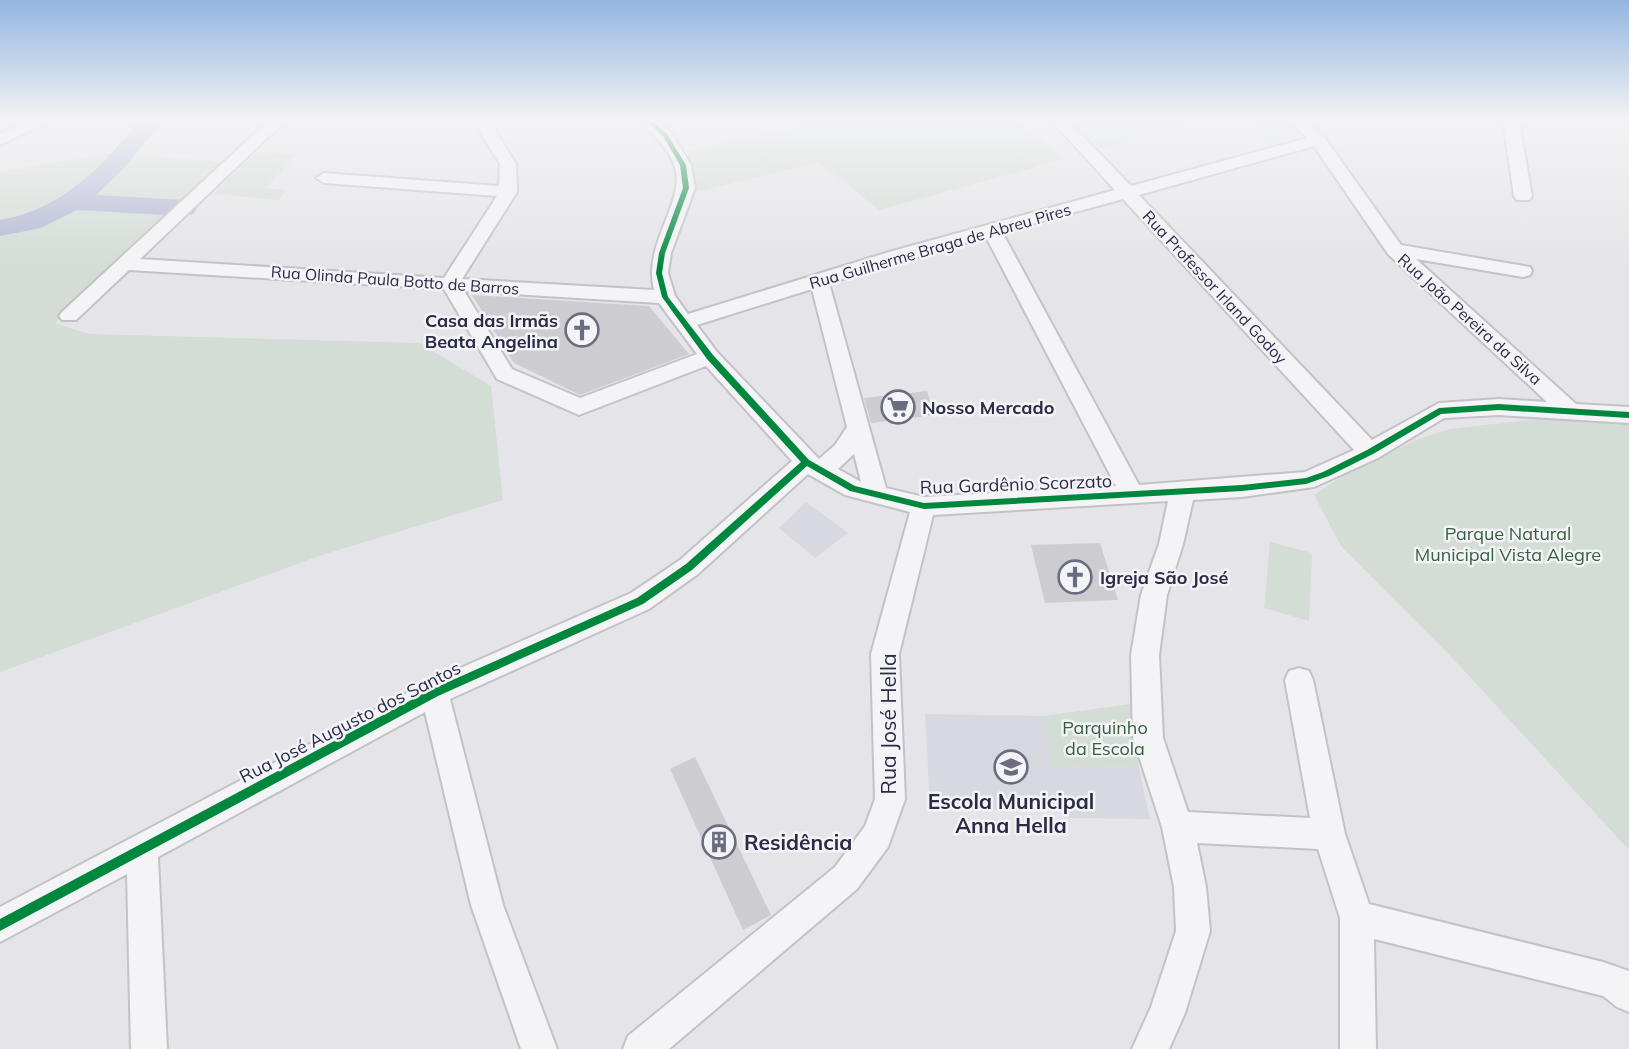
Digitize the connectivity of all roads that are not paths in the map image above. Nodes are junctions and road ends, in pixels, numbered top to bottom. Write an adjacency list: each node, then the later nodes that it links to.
1 (225, 170): 14 (street)
2 (508, 170): 9 (street)
3 (684, 170): 18 (street)
4 (1106, 170): 10 (street, Rua Professor Irland Godoy)
5 (1207, 170): 10 (street, Rua Guilherme Braga de Abreu Pires)
6 (1339, 170): 13 (street, Rua João Pereira da Silva)
7 (1519, 170): 11 (street)
8 (324, 178): 9 (street)
9 (508, 192): 17 (street)
10 (1126, 192): 12 (street, Rua Guilherme Braga de Abreu Pires); 25 (street, Rua Professor Irland Godoy)
11 (1523, 196)
12 (992, 230): 16 (street, Rua Guilherme Braga de Abreu Pires); 29 (street)
13 (1395, 250): 15 (street); 22 (street, Rua João Pereira da Silva)
14 (125, 264): 17 (street, Rua Olinda Paula Botto de Barros); 19 (street)
15 (1523, 271)
16 (820, 280): 20 (street, Rua Guilherme Braga de Abreu Pires); 24 (street)
17 (450, 283): 18 (street, Rua Olinda Paula Botto de Barros); 21 (street)
18 (665, 297): 20 (street, Rua Gardênio Scorzato)
19 (69, 316)
20 (685, 322): 21 (street, Rua Gardênio Scorzato)
21 (710, 357): 26 (street, Rua Gardênio Scorzato)
22 (1572, 413): 23 (street, Rua Gardênio Scorzato); 25 (street, Rua Gardênio Scorzato)
23 (1629, 415)
24 (859, 424): 26 (street, Rua José Augusto dos Santos); 28 (street)
25 (1370, 452): 27 (street, Rua Gardênio Scorzato)
26 (812, 466): 28 (street, Rua Gardênio Scorzato); 32 (street, Rua José Augusto dos Santos)
27 (1182, 494): 29 (street, Rua Gardênio Scorzato); 33 (street)
28 (876, 495): 30 (street, Rua Gardênio Scorzato)
29 (1133, 496): 30 (street, Rua Gardênio Scorzato)
30 (924, 506): 41 (street, Rua José Hella)
31 (1299, 680): 34 (street)
32 (434, 693): 35 (street, Rua José Augusto dos Santos); 40 (street)
33 (1178, 827): 34 (street); 42 (street)
34 (1329, 834): 36 (street)
35 (142, 849): 37 (street, Rua José Augusto dos Santos); 39 (street)
36 (1357, 918): 38 (street); 43 (street)
37 (0, 925)
38 (1629, 995)
39 (149, 1049)
40 (539, 1049)
41 (641, 1049)
42 (1150, 1049)
43 (1358, 1049)

